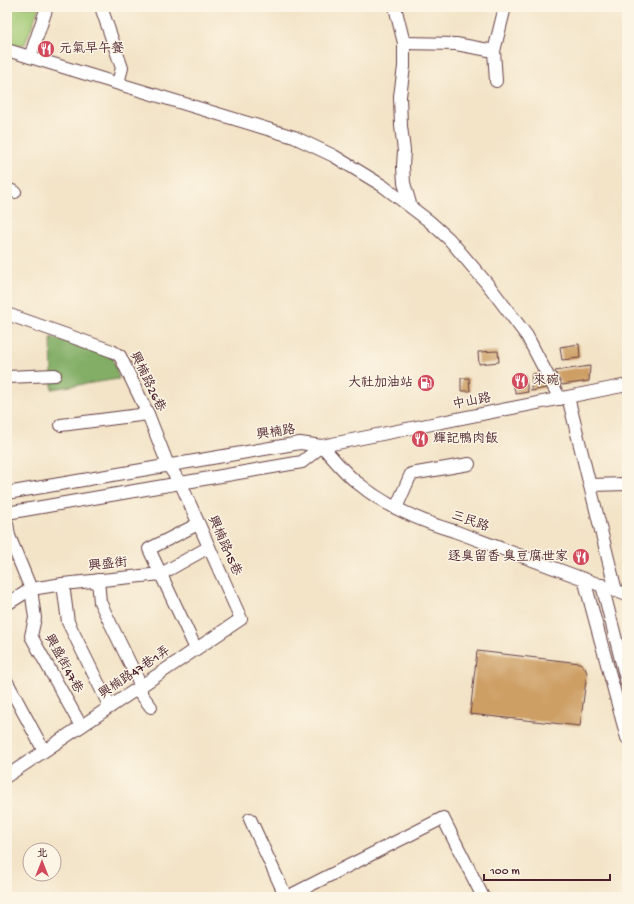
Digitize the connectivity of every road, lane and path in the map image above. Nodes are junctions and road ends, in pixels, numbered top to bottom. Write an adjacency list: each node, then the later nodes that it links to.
1 (47, 7): 8 (street)
2 (101, 7): 10 (street)
3 (395, 7): 5 (street)
4 (505, 7): 7 (street)
5 (404, 43): 7 (street); 11 (street)
6 (7, 50): 8 (street)
7 (494, 51): 9 (street)
8 (30, 57): 10 (street)
9 (496, 81)
10 (118, 83): 11 (street)
11 (410, 207): 16 (street)
12 (7, 314): 17 (street, 興楠路26巷)
13 (55, 375): 14 (street)
14 (7, 377)
15 (627, 385): 16 (street, 中山路)
16 (564, 398): 19 (street, 中山路); 24 (street)
17 (148, 414): 18 (street); 21 (street, 興楠路26巷)
18 (61, 425)
19 (322, 446): 21 (street, 興楠路); 22 (street); 26 (street, 三民路)
20 (468, 464): 26 (street)
21 (168, 465): 22 (street, 興楠路26巷); 25 (street, 興楠路)
22 (181, 484): 27 (street); 29 (street, 興楠路15巷)
23 (627, 484): 24 (street)
24 (590, 485): 37 (street)
25 (7, 494)
26 (396, 508): 32 (street, 三民路)
27 (7, 513)
28 (7, 523): 36 (street, 興盛街47巷)
29 (198, 524): 30 (street, 興楠路15巷); 31 (street)
30 (209, 547): 31 (street, 興盛街); 39 (street, 興楠路15巷)
31 (161, 574): 33 (street, 興盛街); 40 (street)
32 (584, 579): 35 (street, 三民路); 47 (street)
33 (98, 580): 34 (street, 興盛街); 43 (street)
34 (63, 584): 36 (street, 興盛街); 44 (street)
35 (602, 585): 37 (street, 三民路); 42 (street)
36 (30, 589): 38 (street, 興盛街); 46 (street, 興盛街47巷)
37 (622, 593)
38 (7, 604)
39 (241, 619): 40 (street, 興楠路47巷1弄)
40 (196, 649): 43 (street, 興楠路47巷1弄)
41 (7, 682): 48 (street)
42 (627, 683)
43 (141, 686): 44 (street, 興楠路47巷1弄); 45 (street)
44 (110, 707): 46 (street, 興楠路47巷1弄)
45 (151, 707)
46 (81, 726): 48 (street, 興楠路47巷1弄)
47 (627, 738)
48 (44, 751): 49 (street, 興楠路47巷1弄)
49 (7, 775)
50 (250, 819): 51 (street)
51 (286, 897): 52 (street)
52 (483, 897)

